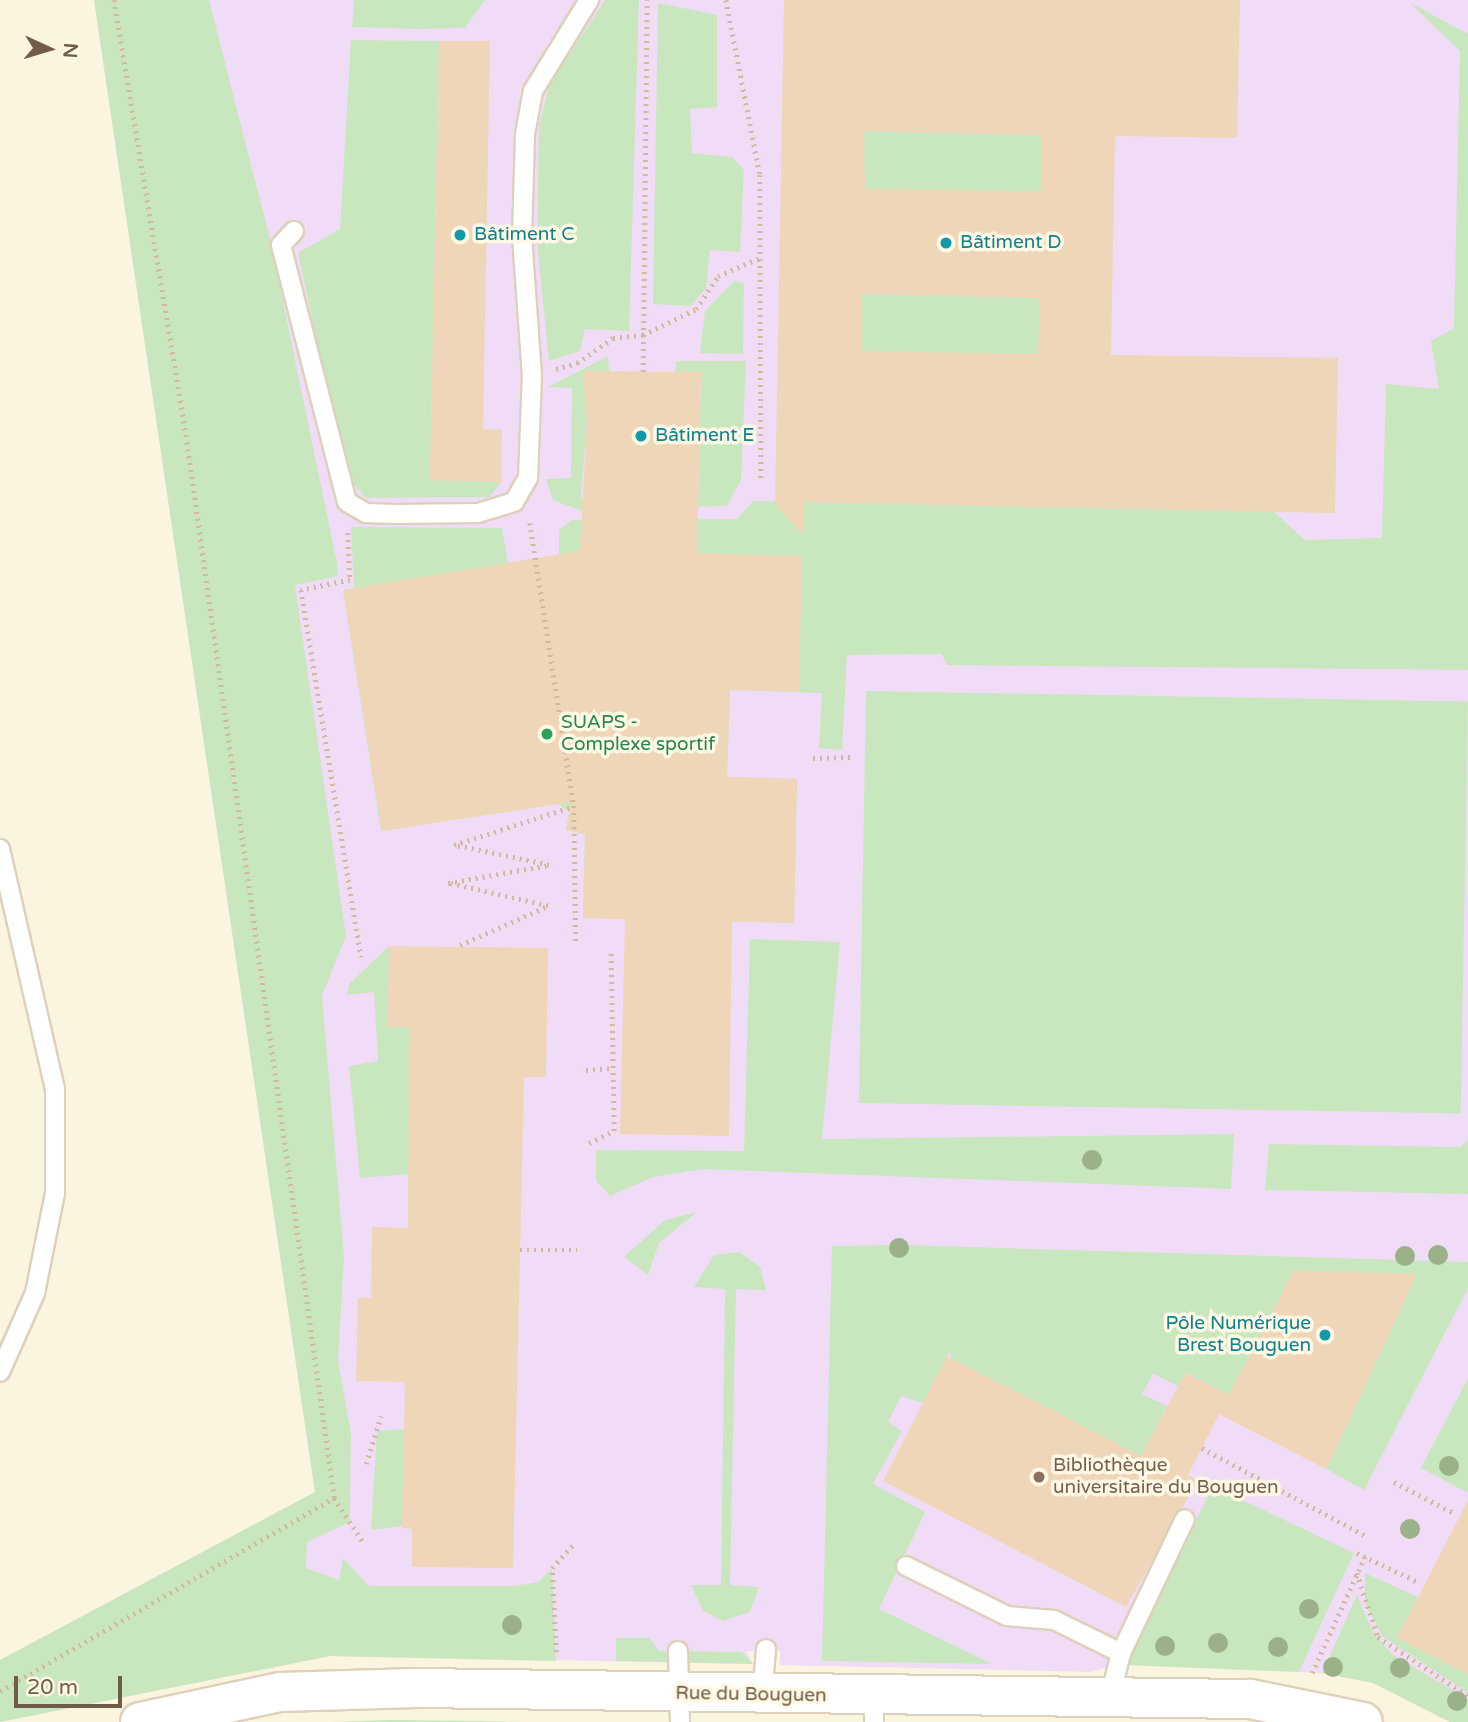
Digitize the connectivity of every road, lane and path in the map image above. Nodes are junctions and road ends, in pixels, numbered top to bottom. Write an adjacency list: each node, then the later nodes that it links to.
1 (114, 0): 31 (path)
2 (589, 0): 9 (lane)
3 (647, 0): 7 (path)
4 (726, 0): 6 (path)
5 (295, 231): 11 (lane)
6 (760, 258): 7 (path); 10 (path)
7 (643, 335): 8 (path); 9 (path)
8 (643, 372)
9 (531, 376): 12 (lane)
10 (761, 478)
11 (347, 502): 12 (lane); 20 (path)
12 (514, 502): 15 (path)
13 (853, 757): 14 (path)
14 (813, 758)
15 (574, 806): 17 (path); 18 (path)
16 (0, 849): 26 (lane)
17 (460, 945)
18 (576, 945)
19 (611, 951): 21 (path)
20 (361, 957)
21 (613, 1069): 22 (path); 23 (path)
22 (586, 1070)
23 (589, 1143)
24 (520, 1250): 25 (path)
25 (577, 1250)
26 (0, 1372)
27 (381, 1416): 29 (path)
28 (1202, 1448): 34 (path)
29 (366, 1464)
30 (1394, 1482): 32 (path)
31 (334, 1498): 35 (path); 47 (path)
32 (1454, 1513)
33 (1185, 1519): 45 (lane)
34 (1366, 1536)
35 (365, 1545)
36 (573, 1545): 42 (path)
37 (1357, 1553): 38 (path)
38 (1365, 1556): 40 (path); 41 (path)
39 (906, 1566): 45 (lane)
40 (1357, 1573): 46 (path); 49 (path)
41 (1420, 1583)
42 (551, 1645)
43 (766, 1649): 48 (lane)
44 (678, 1651): 51 (lane)
45 (1121, 1653): 50 (lane)
46 (1311, 1677)
47 (0, 1691)
48 (762, 1696): 51 (street, Rue du Bouguen); 52 (street, Rue du Bouguen)
49 (1468, 1696)
50 (1110, 1697): 52 (street, Rue du Bouguen); 54 (street, Rue du Bouguen)
51 (679, 1708): 53 (street, Rue du Bouguen)
52 (874, 1710)
53 (140, 1722)
54 (1363, 1722)

